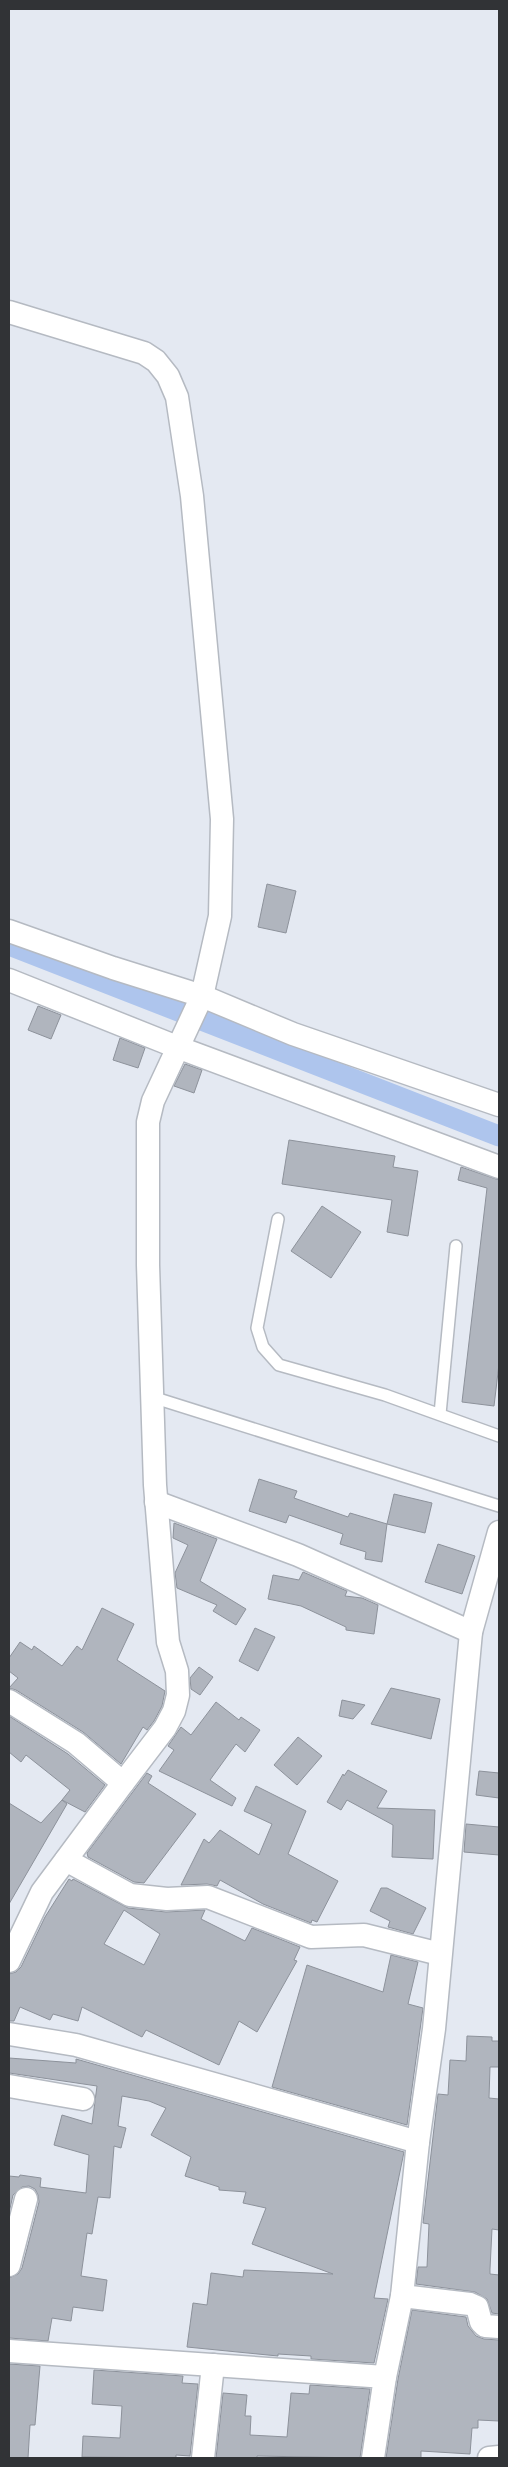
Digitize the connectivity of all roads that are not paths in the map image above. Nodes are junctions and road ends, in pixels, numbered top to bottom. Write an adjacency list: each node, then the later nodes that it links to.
1 (9, 312): 4 (street)
2 (9, 931): 4 (street)
3 (9, 980): 5 (street)
4 (200, 1000): 5 (street); 6 (street)
5 (180, 1042): 7 (street); 10 (street)
6 (499, 1105)
7 (499, 1167)
8 (278, 1219): 11 (lane)
9 (456, 1246): 11 (lane)
10 (152, 1398): 13 (street); 14 (lane)
11 (440, 1414): 12 (lane)
12 (499, 1436)
13 (156, 1502): 16 (street); 18 (street)
14 (499, 1506)
15 (499, 1532): 16 (street)
16 (471, 1632): 20 (street)
17 (9, 1701): 18 (street)
18 (123, 1783): 19 (street)
19 (66, 1860): 20 (street); 21 (street)
20 (440, 1954): 25 (street)
21 (9, 1961)
22 (9, 2034): 25 (street)
23 (9, 2086): 24 (street)
24 (83, 2099)
25 (418, 2142): 28 (street)
26 (26, 2199): 27 (street)
27 (9, 2265)
28 (402, 2296): 29 (street); 32 (street)
29 (499, 2327)
30 (9, 2350): 31 (street)
31 (213, 2365): 32 (street); 34 (street)
32 (385, 2377): 35 (street)
33 (499, 2457): 36 (street)
34 (203, 2458)
35 (373, 2458)
36 (489, 2458)

